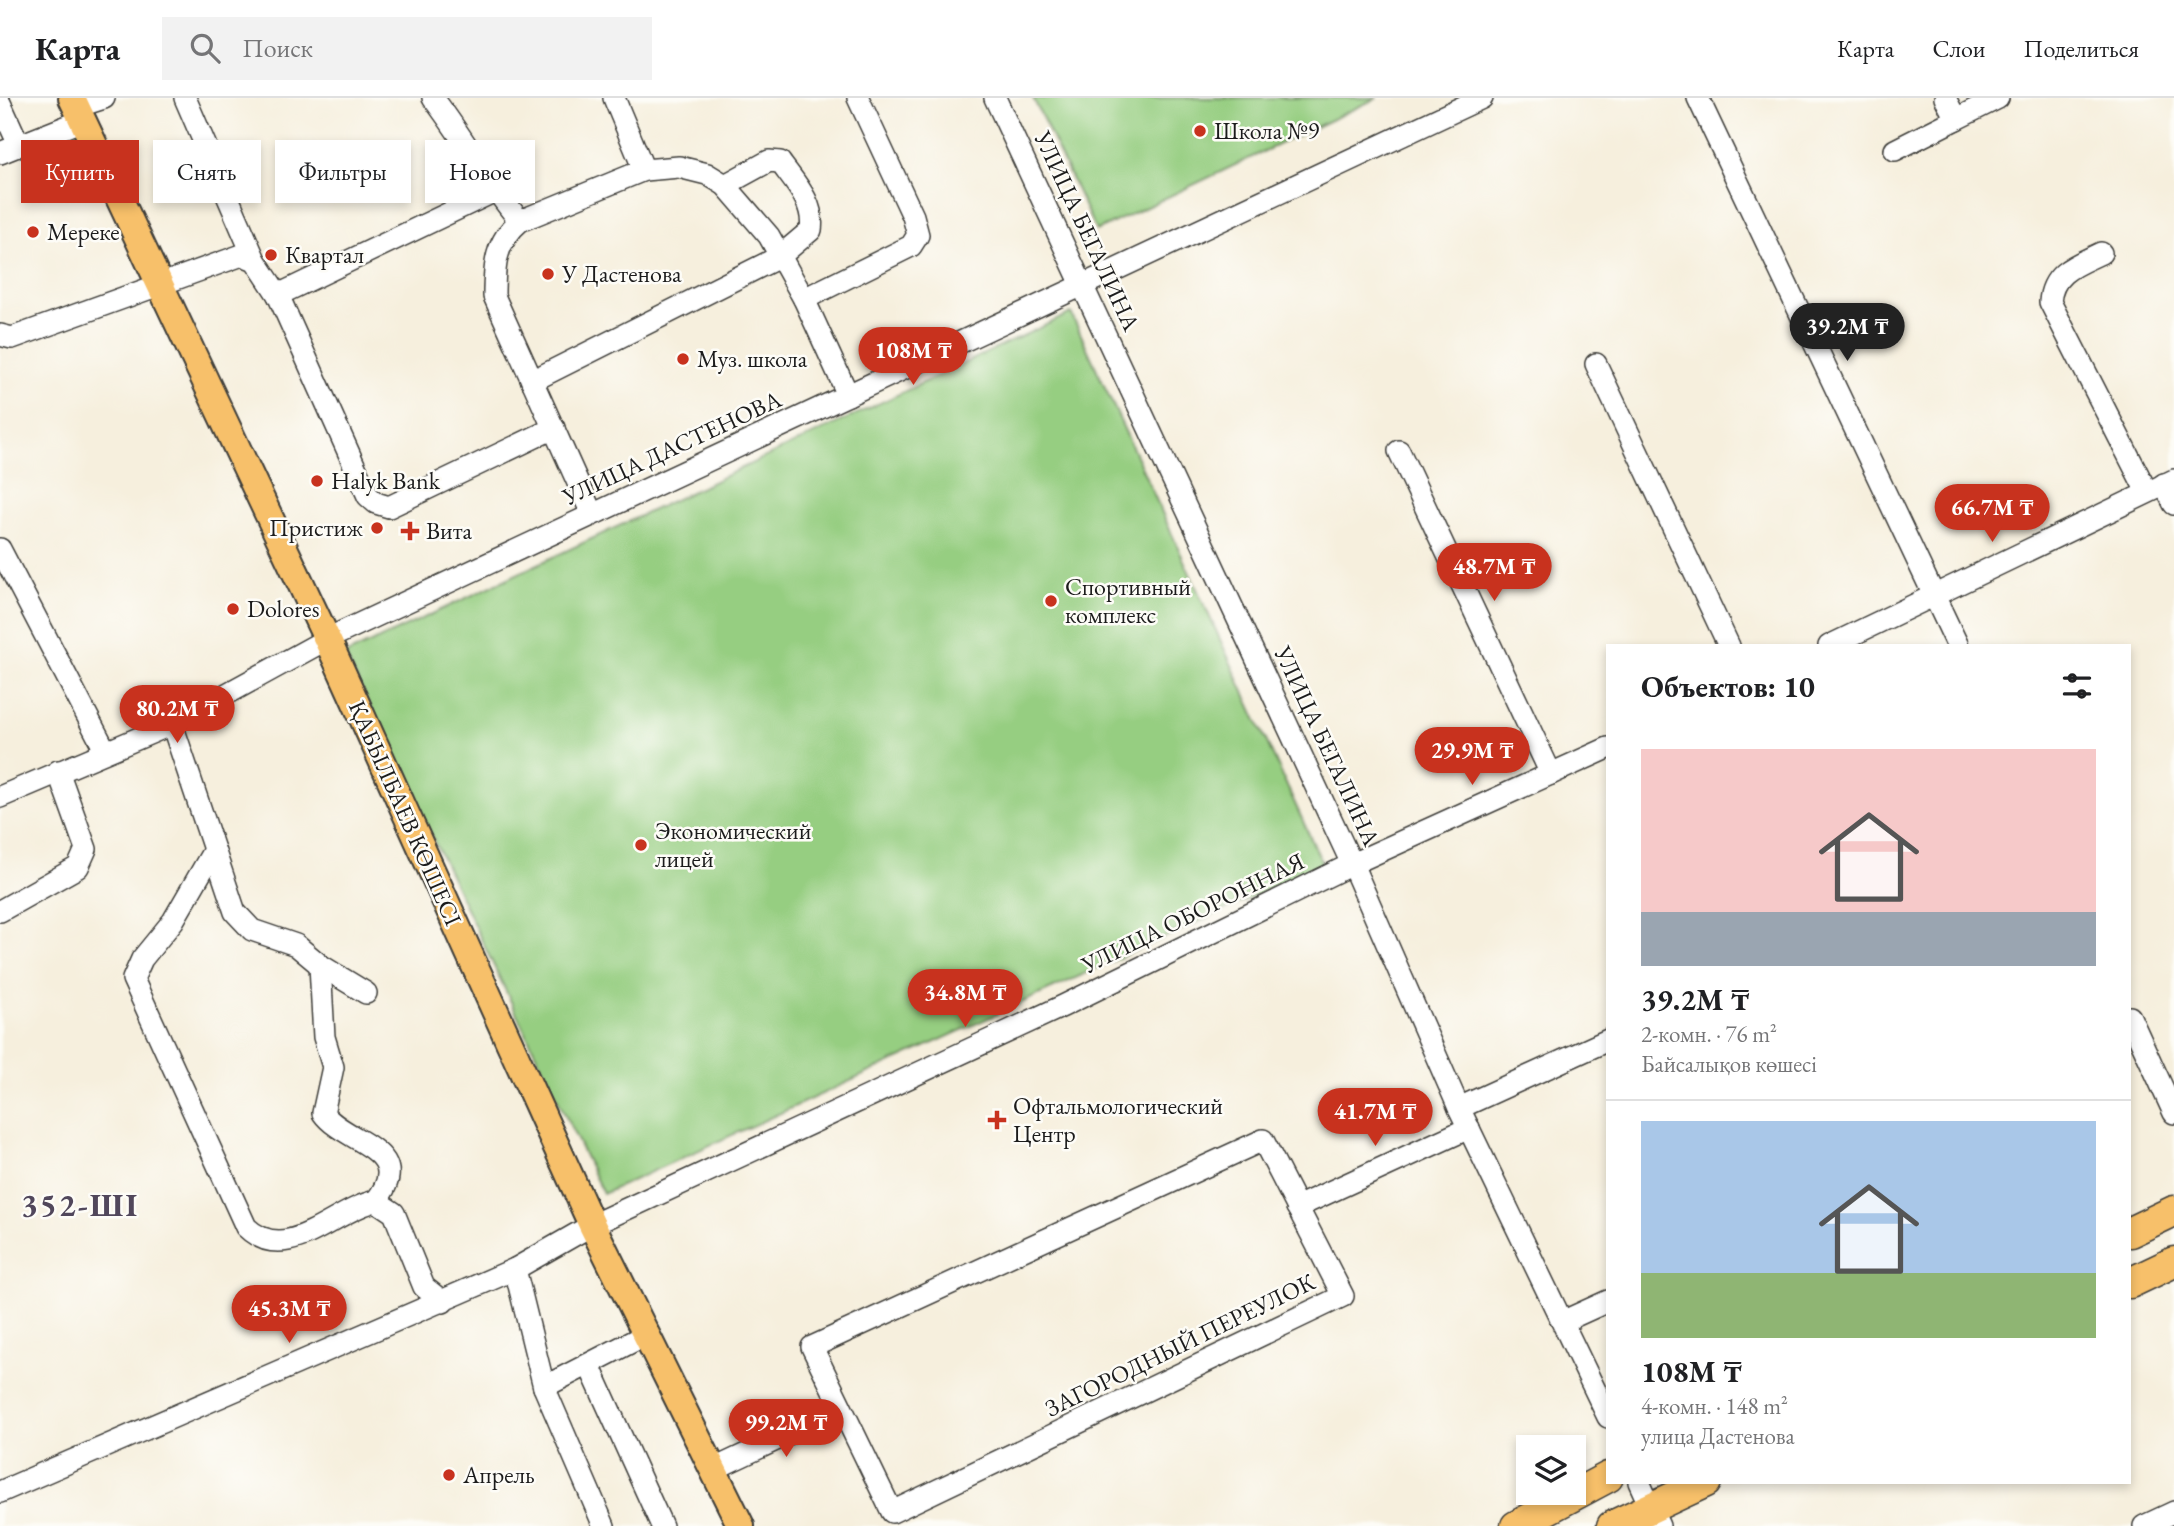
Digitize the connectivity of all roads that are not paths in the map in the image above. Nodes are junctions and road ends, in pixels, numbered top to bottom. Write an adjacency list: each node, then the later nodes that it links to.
1 (104, 98): 12 (street)
2 (185, 98): 24 (street)
3 (433, 98): 14 (street)
4 (614, 98): 17 (street)
5 (858, 98): 28 (street)
6 (995, 98): 26 (street, УЛИЦА БЕГАЛИНА)
7 (1482, 98): 26 (street, УЛИЦА ДАСТЕНОВА)
8 (1698, 98): 39 (street)
9 (1945, 98): 13 (street)
10 (1998, 98): 13 (street)
11 (0, 103): 15 (street)
12 (77, 108): 15 (street); 25 (main road, ҚАБЫЛБАЕВ КӨШЕСІ)
13 (1956, 119): 16 (street)
14 (465, 140)
15 (10, 149)
16 (1895, 150)
17 (645, 170): 18 (street); 21 (street)
18 (725, 185): 23 (street); 23 (street)
19 (470, 203): 27 (street)
20 (505, 203): 21 (street)
21 (520, 221): 31 (street)
22 (2101, 253): 35 (street)
23 (779, 257): 28 (street); 31 (street)
24 (255, 260): 25 (street); 27 (street)
25 (158, 284): 29 (street); 40 (main road, ҚАБЫЛБАЕВ КӨШЕСІ)
26 (1084, 284): 32 (street, УЛИЦА ДАСТЕНОВА); 51 (street, УЛИЦА БЕГАЛИНА)
27 (278, 295): 33 (street)
28 (804, 299): 32 (street)
29 (0, 334)
30 (1596, 364): 41 (street)
31 (532, 381): 33 (street)
32 (848, 395): 37 (street, УЛИЦА ДАСТЕНОВА)
33 (554, 428): 37 (street)
34 (1399, 451): 48 (street)
35 (2162, 486): 36 (street); 39 (street)
36 (2174, 504)
37 (592, 514): 40 (street, УЛИЦА ДАСТЕНОВА)
38 (0, 549): 46 (street)
39 (1934, 595): 42 (street); 43 (street)
40 (327, 639): 44 (street, УЛИЦА ДАСТЕНОВА); 63 (main road, ҚАБЫЛБАЕВ КӨШЕСІ)
41 (1728, 644)
42 (1833, 644)
43 (1957, 644)
44 (172, 724): 46 (street, УЛИЦА ДАСТЕНОВА); 50 (street)
45 (1606, 749): 48 (street, УЛИЦА ОБОРОННАЯ)
46 (105, 750): 47 (street, УЛИЦА ДАСТЕНОВА)
47 (58, 771): 49 (street, УЛИЦА ДАСТЕНОВА); 52 (street)
48 (1551, 774): 51 (street, УЛИЦА ОБОРОННАЯ)
49 (0, 797)
50 (214, 850): 53 (street); 60 (street)
51 (1352, 864): 57 (street, УЛИЦА БЕГАЛИНА); 63 (street, УЛИЦА ОБОРОННАЯ)
52 (0, 911)
53 (320, 965): 54 (street); 60 (street)
54 (366, 993)
55 (2131, 1019): 58 (street)
56 (1606, 1041): 57 (street)
57 (1459, 1108): 59 (street, УЛИЦА БЕГАЛИНА)
58 (2174, 1113)
59 (1469, 1128): 61 (street); 70 (street, УЛИЦА БЕГАЛИНА)
60 (376, 1201): 68 (street)
61 (1297, 1207): 74 (street, ЗАГОРОДНЫЙ ПЕРЕУЛОК); 74 (street, ЗАГОРОДНЫЙ ПЕРЕУЛОК)
62 (2174, 1211): 64 (highway)
63 (592, 1225): 66 (street, УЛИЦА ОБОРОННАЯ); 71 (main road, ҚАБЫЛБАЕВ КӨШЕСІ)
64 (2131, 1232)
65 (2174, 1262): 67 (highway)
66 (515, 1269): 68 (street, УЛИЦА ОБОРОННАЯ); 73 (street)
67 (2131, 1283)
68 (443, 1302): 79 (street, УЛИЦА ОБОРОННАЯ)
69 (1606, 1302): 70 (street)
70 (1564, 1321): 75 (street, УЛИЦА БЕГАЛИНА)
71 (647, 1334): 72 (street); 76 (main road, ҚАБЫЛБАЕВ КӨШЕСІ)
72 (589, 1365): 73 (street); 83 (street)
73 (544, 1387): 82 (street)
74 (841, 1410): 76 (street)
75 (1606, 1412)
76 (714, 1469): 84 (main road, ҚАБЫЛБАЕВ КӨШЕСІ)
77 (1606, 1478): 85 (highway)
78 (1701, 1484): 80 (highway)
79 (0, 1492)
80 (1650, 1505): 86 (highway)
81 (2174, 1512): 87 (street)
82 (604, 1526)
83 (662, 1526)
84 (741, 1526)
85 (1516, 1526)
86 (1612, 1526)
87 (2144, 1526)

